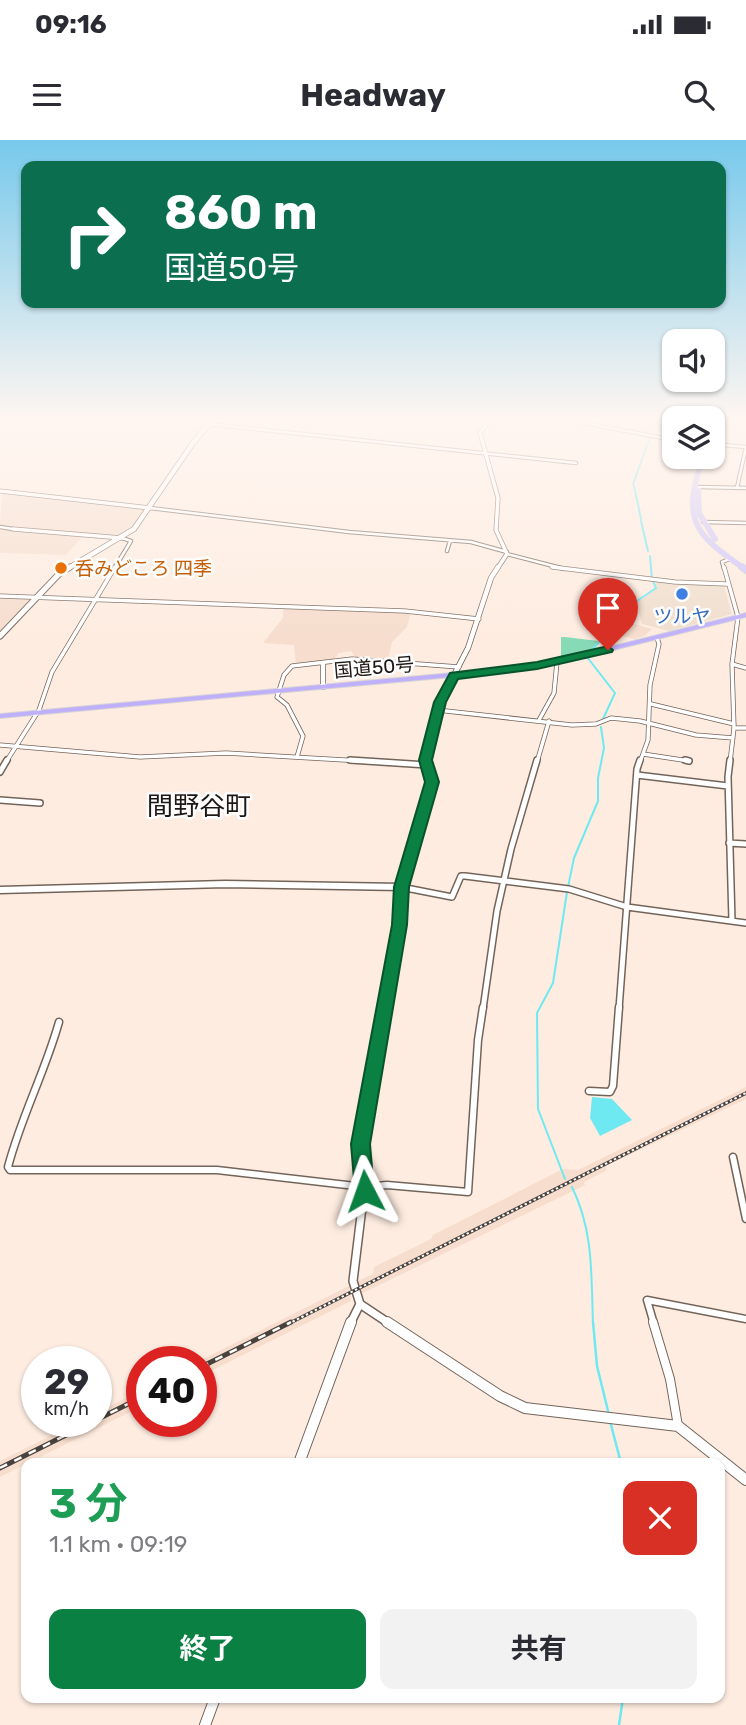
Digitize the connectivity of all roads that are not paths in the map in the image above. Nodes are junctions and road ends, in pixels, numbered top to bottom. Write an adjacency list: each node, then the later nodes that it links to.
1 (0, 491): 6 (street)
2 (162, 491): 6 (main road)
3 (496, 491): 14 (street)
4 (694, 491): 15 (main road)
5 (699, 491): 7 (main road)
6 (150, 509): 11 (main road); 12 (street)
7 (703, 522): 8 (street); 16 (main road)
8 (746, 523)
9 (0, 527): 10 (street)
10 (13, 529): 11 (street)
11 (122, 538): 19 (main road); 20 (street)
12 (450, 541): 13 (street); 14 (street)
13 (447, 551)
14 (507, 553): 17 (street); 22 (street)
15 (730, 559): 16 (main road); 17 (street)
16 (746, 568)
17 (727, 584): 21 (street)
18 (0, 596): 19 (street)
19 (36, 597): 20 (street); 23 (main road)
20 (95, 600): 22 (street); 35 (street)
21 (742, 616): 24 (highway, 国道50号); 27 (street)
22 (479, 619): 28 (street)
23 (1, 634)
24 (657, 638): 25 (highway, 国道50号); 33 (street)
25 (557, 662): 30 (highway, 国道50号); 37 (street)
26 (323, 663): 28 (street); 31 (street); 32 (street)
27 (732, 664): 29 (street); 40 (street)
28 (459, 667): 30 (street)
29 (746, 668)
30 (454, 676): 31 (highway, 国道50号); 34 (street)
31 (323, 687): 32 (highway, 国道50号)
32 (278, 691): 35 (highway, 国道50号); 46 (street)
33 (652, 704): 39 (street); 40 (street)
34 (437, 710): 37 (street); 48 (street)
35 (37, 712): 36 (highway, 国道50号); 44 (street)
36 (0, 716)
37 (539, 720): 38 (street)
38 (549, 722): 39 (street); 56 (street)
39 (649, 723): 42 (street); 45 (street)
40 (734, 726): 41 (street); 42 (street)
41 (746, 728)
42 (733, 738): 51 (street)
43 (0, 745): 44 (street)
44 (16, 746): 46 (street); 49 (street)
45 (643, 754): 47 (street); 50 (street)
46 (297, 757): 48 (street)
47 (689, 761)
48 (427, 765): 57 (street)
49 (0, 772)
50 (637, 775): 51 (street); 59 (street)
51 (728, 786): 54 (street)
52 (0, 800): 53 (street)
53 (40, 803)
54 (729, 843): 55 (street); 60 (street)
55 (746, 844)
56 (503, 880): 57 (street); 59 (street); 66 (street)
57 (401, 887): 58 (street); 66 (street)
58 (0, 890)
59 (627, 906): 60 (street); 63 (street)
60 (732, 921): 61 (street)
61 (746, 923)
62 (59, 1022): 66 (street)
63 (589, 1091)
64 (733, 1157): 65 (street)
65 (742, 1180): 67 (street)
66 (364, 1187): 68 (street)
67 (746, 1219)
68 (360, 1304): 70 (street); 71 (street)
69 (746, 1319): 70 (street)
70 (678, 1426): 72 (street)
71 (301, 1458)
72 (718, 1458)
73 (725, 1463): 74 (street)
74 (746, 1480)
75 (213, 1703): 76 (street)
76 (205, 1725)

